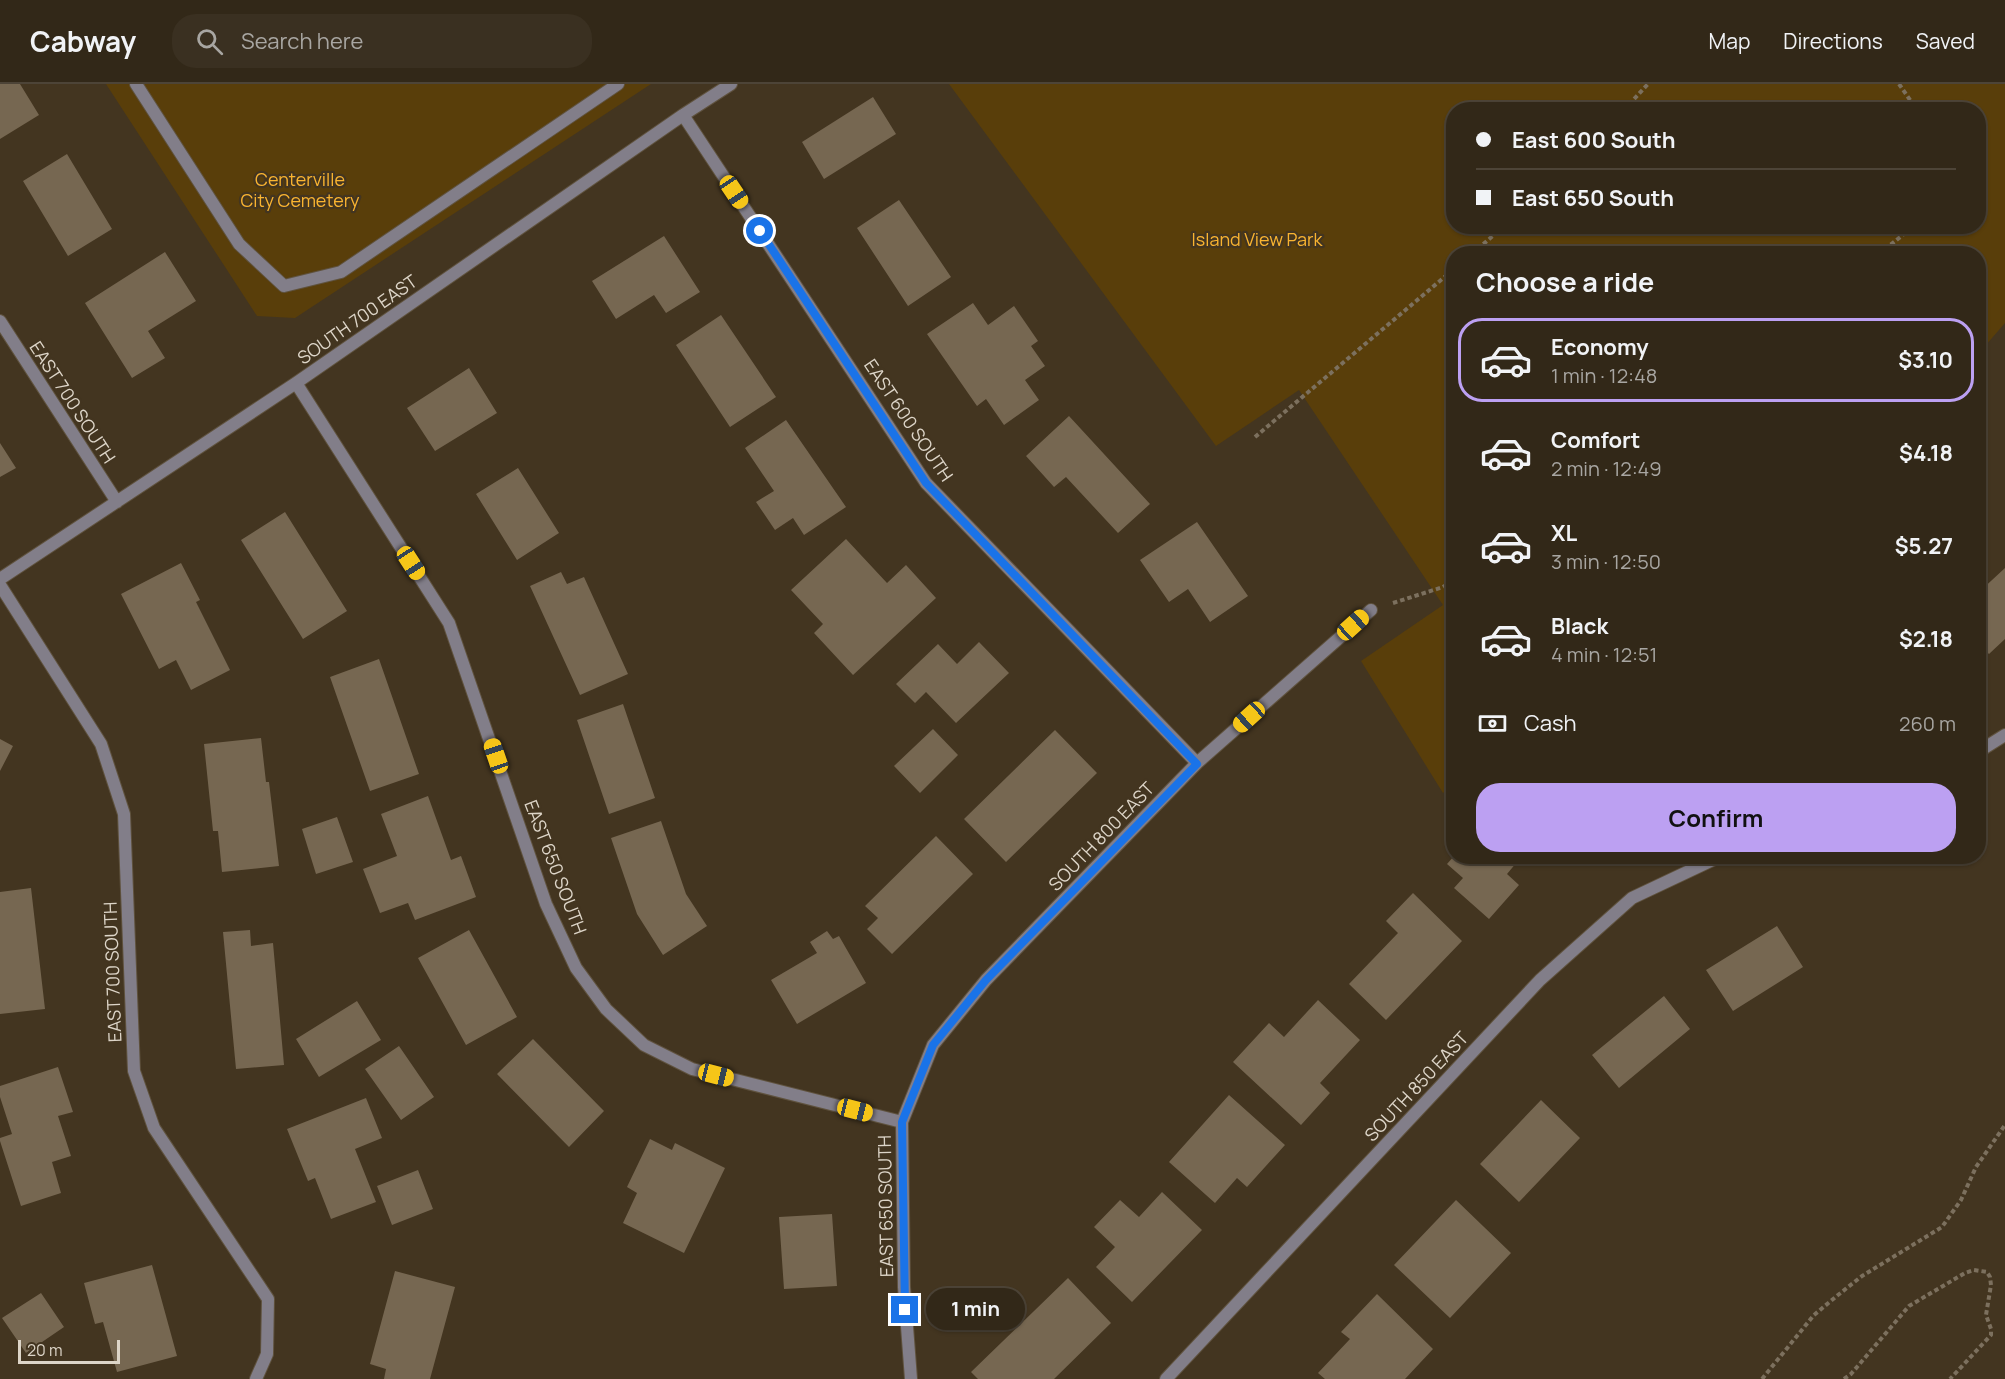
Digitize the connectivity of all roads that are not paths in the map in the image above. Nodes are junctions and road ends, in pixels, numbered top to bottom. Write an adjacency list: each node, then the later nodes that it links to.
1 (136, 84): 2 (street)
2 (618, 84)
3 (731, 84): 4 (street, SOUTH 700 EAST)
4 (683, 115): 6 (street, SOUTH 700 EAST); 13 (street, EAST 600 SOUTH)
5 (0, 321): 7 (street, EAST 700 SOUTH)
6 (296, 383): 7 (street, SOUTH 700 EAST); 15 (street, EAST 650 SOUTH)
7 (117, 502): 8 (street, SOUTH 700 EAST)
8 (0, 579)
9 (0, 585): 16 (street, EAST 700 SOUTH)
10 (1371, 610): 13 (street, SOUTH 800 EAST)
11 (2005, 735): 12 (street)
12 (1986, 747)
13 (1197, 764): 15 (street, SOUTH 800 EAST)
14 (1704, 864): 18 (street, SOUTH 850 EAST)
15 (902, 1122): 17 (street, EAST 650 SOUTH)
16 (256, 1379)
17 (911, 1379)
18 (1166, 1379)

